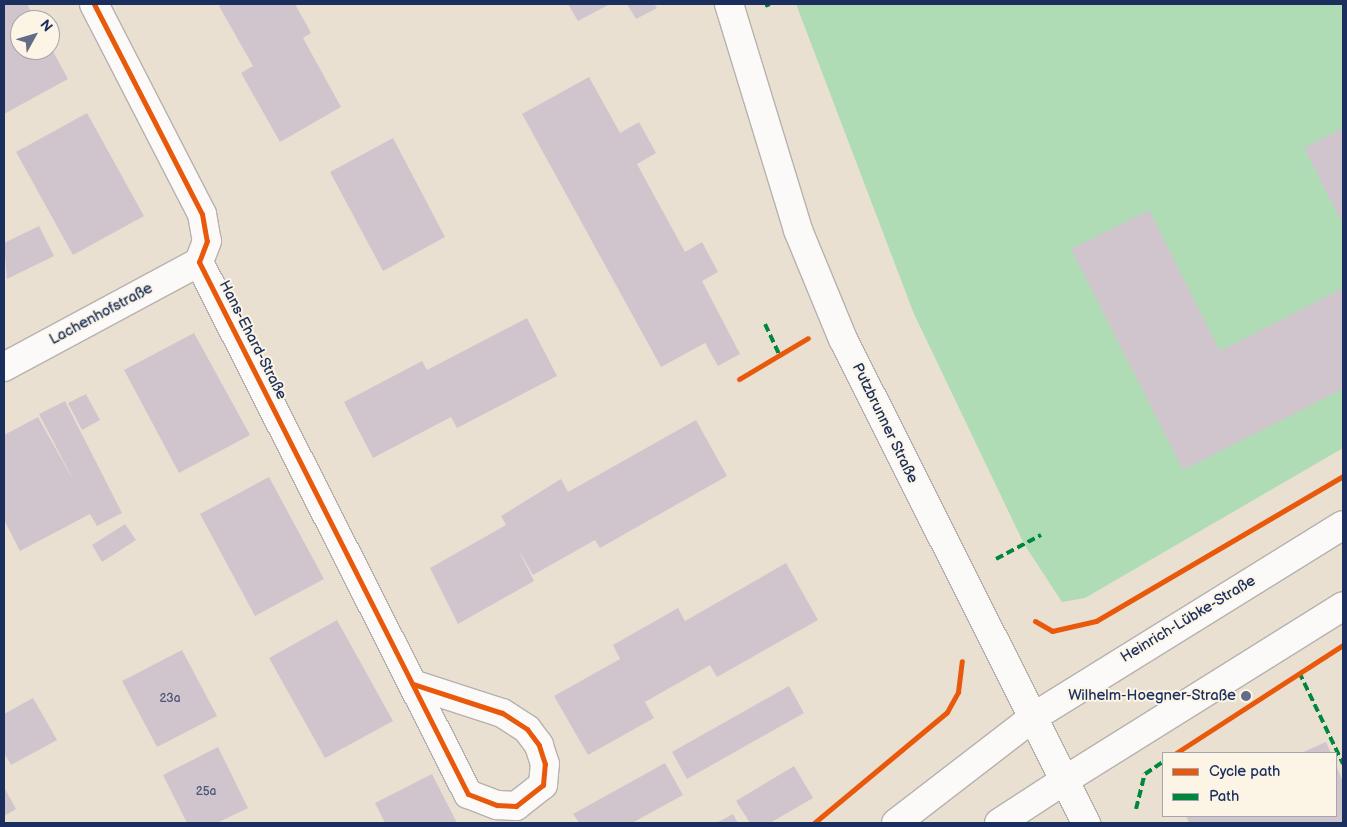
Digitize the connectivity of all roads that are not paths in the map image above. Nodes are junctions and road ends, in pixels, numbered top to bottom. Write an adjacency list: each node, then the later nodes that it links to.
1 (94, 4): 3 (street)
2 (729, 4): 8 (street, Putzbrunner Straße)
3 (199, 262): 4 (street, Lachenhofstraße); 7 (street, Hans-Ehard-Straße)
4 (4, 367)
5 (1343, 525): 8 (street, Heinrich-Lübke-Straße)
6 (1343, 606): 9 (street)
7 (413, 684): 7 (street, Hans-Ehard-Straße)
8 (1035, 716): 9 (street, Putzbrunner Straße); 10 (street)
9 (1065, 780): 11 (street); 12 (street, Putzbrunner Straße)
10 (896, 823)
11 (999, 823)
12 (1086, 823)

